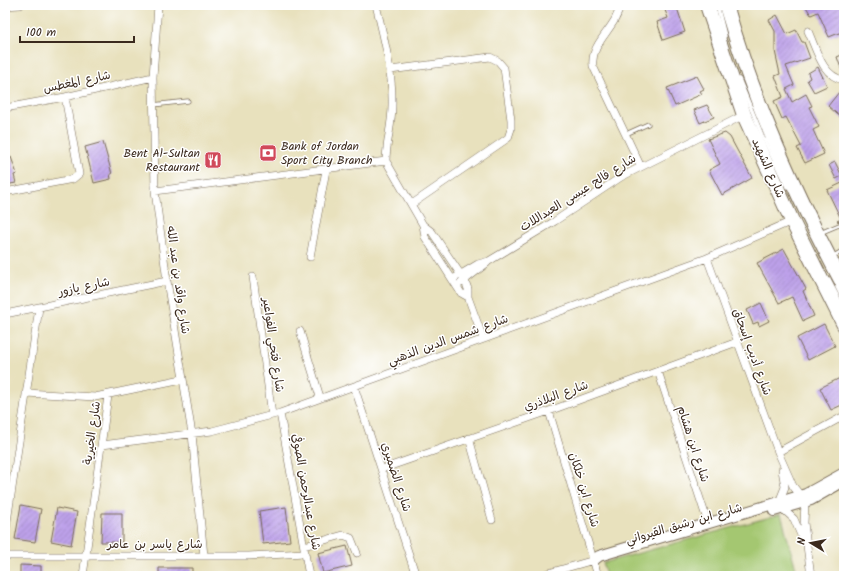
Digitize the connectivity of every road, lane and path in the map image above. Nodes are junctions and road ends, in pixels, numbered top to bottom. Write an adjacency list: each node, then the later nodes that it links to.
1 (20, 5): 7 (street)
2 (158, 5): 13 (street, شارع واقد بن عبد الله)
3 (376, 5): 11 (street)
4 (620, 5): 21 (street)
5 (707, 5): 19 (highway, شارع الشهيد)
6 (712, 5): 28 (lane)
7 (5, 6)
8 (725, 7): 10 (lane); 33 (highway, شارع الشهيد)
9 (808, 31): 14 (street)
10 (727, 44)
11 (390, 70): 22 (street); 29 (street)
12 (737, 73): 25 (lane)
13 (153, 78): 15 (street, شارع المغطس); 17 (street, شارع واقد بن عبد الله)
14 (844, 80)
15 (65, 97): 18 (street, شارع المغطس); 27 (street)
16 (188, 101): 17 (lane)
17 (153, 105): 26 (street, شارع واقد بن عبد الله)
18 (5, 108)
19 (744, 115): 23 (street, شارع فالح عيسى العبداللات); 30 (highway, شارع الشهيد)
20 (648, 124): 21 (lane)
21 (626, 134): 23 (street)
22 (386, 161): 24 (street); 29 (street)
23 (641, 167): 38 (street, شارع فالح عيسى العبداللات)
24 (326, 170): 26 (street); 35 (street)
25 (788, 189)
26 (155, 191): 43 (street, شارع واقد بن عبد الله)
27 (5, 192)
28 (786, 193)
29 (412, 204): 31 (street)
30 (792, 220): 36 (street, شارع شمس الدين الذهبي); 52 (highway, شارع الشهيد)
31 (423, 225): 39 (street); 45 (street)
32 (839, 226): 33 (lane)
33 (817, 234): 37 (highway, شارع الشهيد)
34 (844, 250): 37 (lane)
35 (310, 257)
36 (707, 258): 54 (street, شارع شمس الدين الذهبي); 55 (street, شارع أديب إسحاق)
37 (830, 258): 46 (highway, شارع الشهيد)
38 (489, 261): 39 (street, شارع فالح عيسى العبداللات); 44 (street, شارع فالح عيسى العبداللات)
39 (460, 274): 44 (street); 45 (street, شارع فالح عيسى العبداللات)
40 (826, 274): 50 (lane)
41 (831, 275): 48 (lane)
42 (253, 277): 64 (street, شارع فتحي الفواعير)
43 (167, 281): 49 (street, شارع يازور); 57 (street, شارع واقد بن عبد الله)
44 (464, 281): 45 (street, شارع فالح عيسى العبداللات); 47 (street)
45 (455, 282): 47 (street)
46 (844, 286)
47 (468, 297): 54 (street)
48 (844, 301)
49 (39, 308): 51 (street, شارع يازور); 59 (street)
50 (844, 309)
51 (5, 314)
52 (844, 325)
53 (300, 331): 61 (street)
54 (483, 338): 58 (street, شارع شمس الدين الذهبي)
55 (737, 342): 56 (street, شارع البلاذري); 69 (street, شارع أديب إسحاق)
56 (658, 371): 62 (street, شارع البلاذري); 76 (street, شارع ابن هشام)
57 (182, 379): 60 (street); 66 (street, شارع واقد بن عبد الله)
58 (354, 386): 61 (street, شارع شمس الدين الذهبي); 70 (street, شارع الضميري)
59 (26, 393): 60 (street, شارع الخيرية); 77 (street)
60 (108, 396): 68 (street, شارع الخيرية)
61 (320, 397): 63 (street, شارع شمس الدين الذهبي)
62 (549, 411): 67 (street, شارع البلاذري); 84 (street, شارع ابن خلكان)
63 (280, 413): 64 (street, شارع شمس الدين الذهبي); 79 (street, شارع عبدالرحمن الصوفي)
64 (272, 415): 66 (street, شارع شمس الدين الذهبي)
65 (844, 416): 69 (street)
66 (192, 434): 68 (street, شارع شمس الدين الذهبي); 83 (street, شارع واقد بن عبد الله)
67 (469, 438): 70 (street, شارع البلاذري); 75 (street)
68 (102, 445): 81 (street, شارع الخيرية)
69 (778, 452): 73 (street, شارع أديب إسحاق); 74 (street, شارع أديب إسحاق)
70 (382, 469): 87 (street, شارع الضميري)
71 (844, 473): 73 (main road)
72 (844, 481): 73 (main road)
73 (803, 499): 74 (main road); 78 (street)
74 (781, 505): 76 (main road, شارع ابن رشيق القيرواني); 78 (street); 84 (main road, شارع ابن رشيق القيرواني)
75 (492, 520)
76 (708, 523): 84 (main road, شارع ابن رشيق القيرواني)
77 (5, 535)
78 (806, 547): 90 (street)
79 (305, 550): 80 (street, شارع ياسر بن عامر); 83 (street, شارع ياسر بن عامر); 86 (street, شارع عبدالرحمن الصوفي)
80 (357, 553)
81 (85, 555): 82 (street, شارع ياسر بن عامر); 83 (street, شارع ياسر بن عامر); 85 (street, شارع الخيرية)
82 (5, 556)
83 (204, 556)
84 (594, 560): 88 (street, شارع ابن رشيق القيرواني); 89 (street, شارع ابن خلكان)
85 (83, 576)
86 (309, 576)
87 (416, 576)
88 (538, 576)
89 (598, 576)
90 (811, 576)

